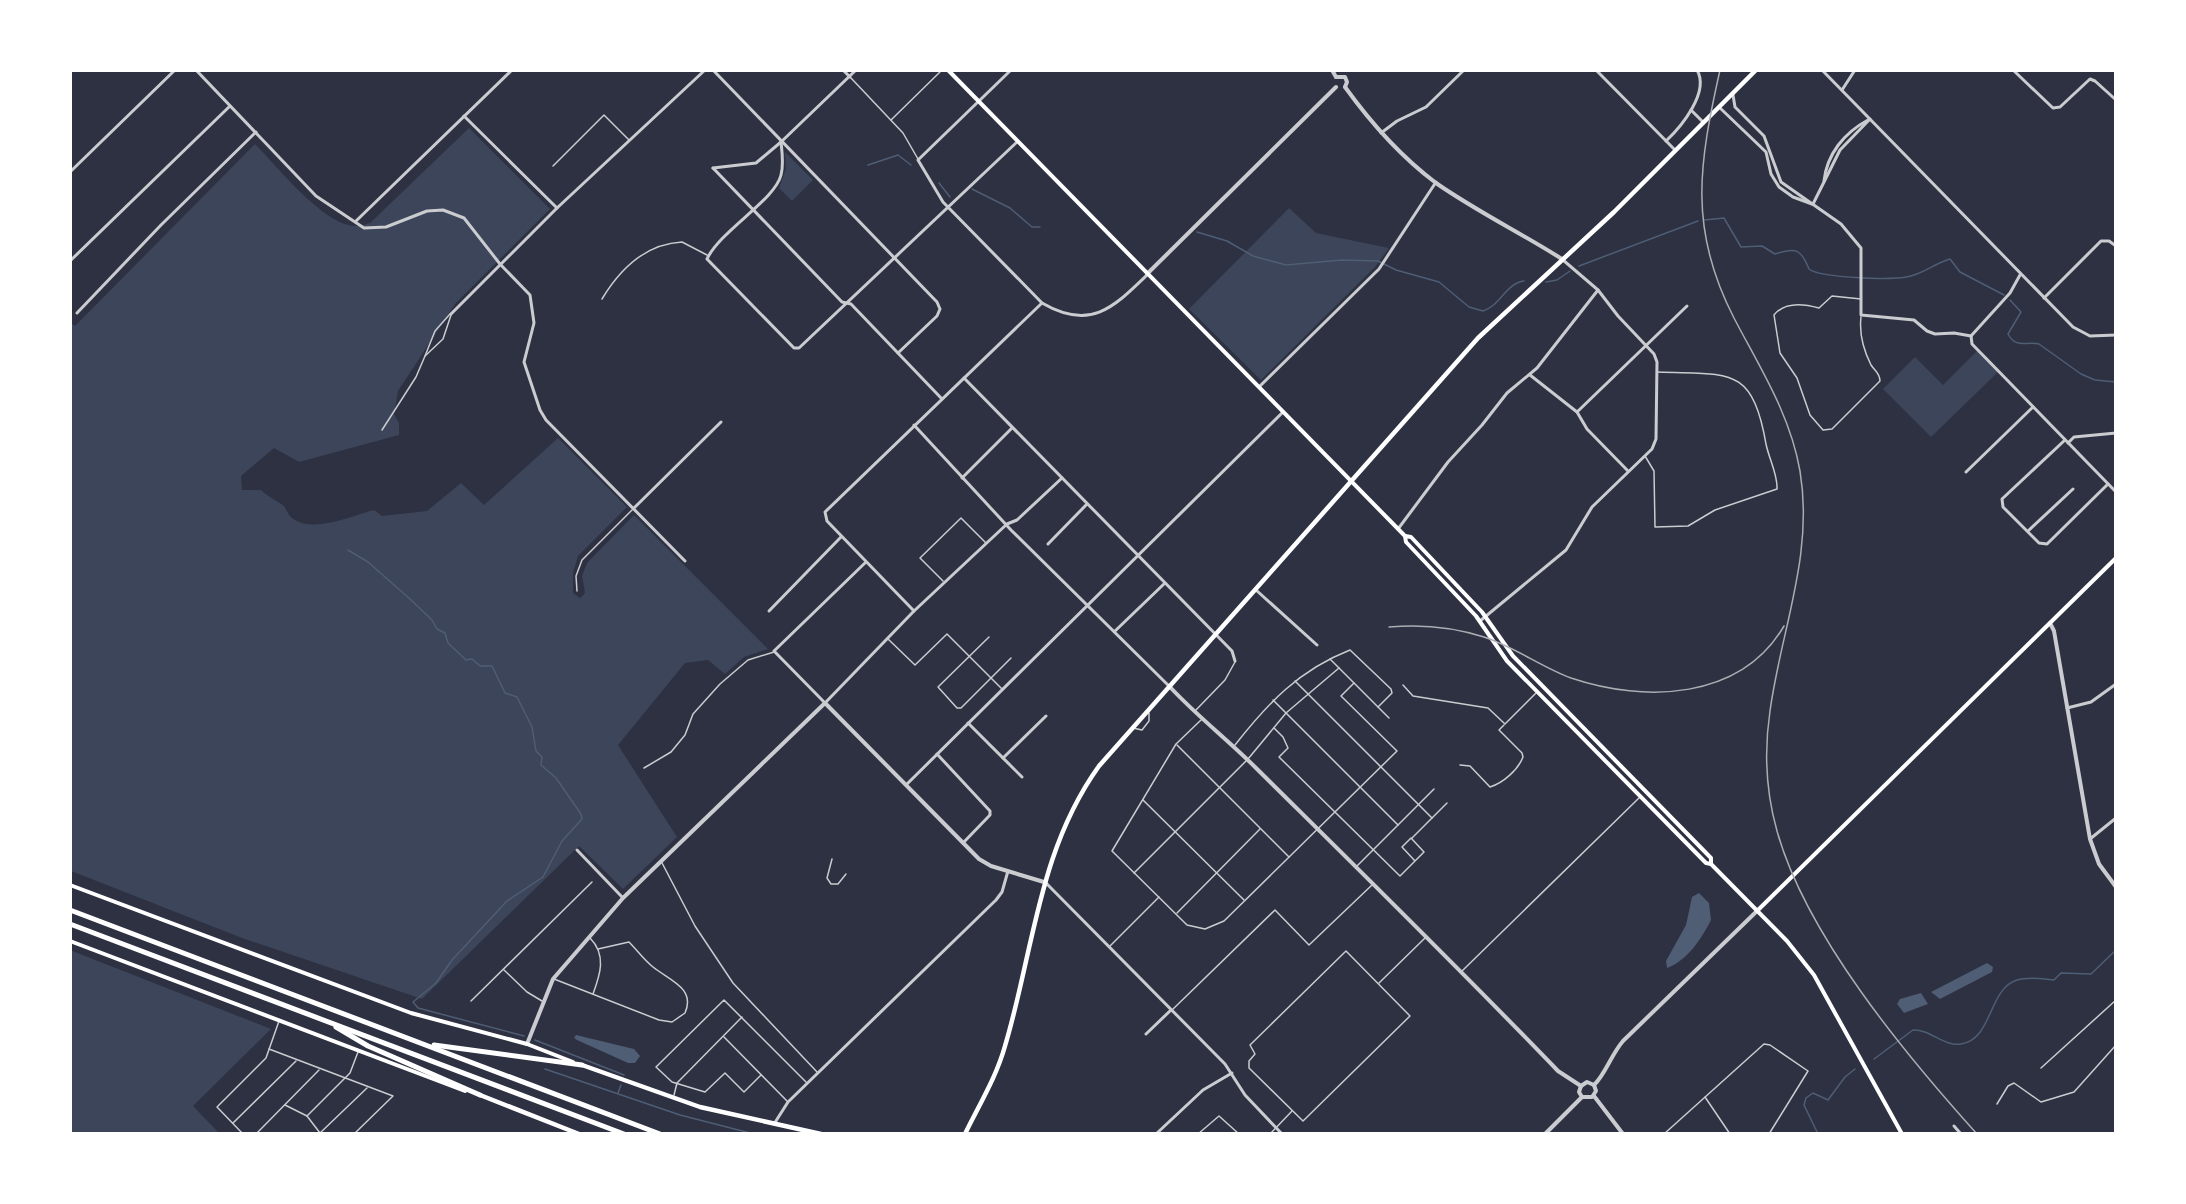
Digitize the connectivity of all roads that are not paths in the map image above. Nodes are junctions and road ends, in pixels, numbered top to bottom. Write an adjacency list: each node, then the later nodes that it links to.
1 (175, 70): 43 (street)
2 (196, 70): 27 (street)
3 (512, 70): 30 (street)
4 (705, 70): 36 (street)
5 (713, 70): 38 (street)
6 (843, 70): 19 (street)
7 (856, 70): 19 (street)
8 (942, 70): 32 (lane)
9 (948, 70): 26 (main road)
10 (1011, 70): 26 (street)
11 (1332, 70): 20 (street)
12 (1464, 70): 35 (street)
13 (1596, 70): 37 (street)
14 (1697, 70): 29 (street)
15 (1756, 70): 24 (main road)
16 (1822, 70): 23 (street)
17 (1855, 70): 23 (street)
18 (2013, 70): 25 (street)
19 (850, 77): 32 (lane); 38 (street)
20 (1336, 77): 21 (street); 22 (street)
21 (1336, 87): 22 (street); 57 (street)
22 (1345, 87): 35 (street)
23 (1842, 90): 31 (street)
24 (1732, 95): 28 (main road); 45 (street)
25 (2115, 100)
26 (979, 102): 39 (main road); 41 (street)
27 (230, 106): 34 (street); 54 (street)
28 (1720, 108): 33 (main road); 45 (street)
29 (1691, 110): 33 (street); 37 (street)
30 (465, 116): 47 (street); 49 (street)
31 (1870, 119): 45 (street); 56 (street)
32 (891, 120): 41 (lane)
33 (1704, 123): 40 (main road)
34 (256, 132): 49 (street); 65 (street)
35 (1381, 133): 44 (street)
36 (630, 141): 42 (lane); 47 (street)
37 (1666, 141): 40 (street)
38 (781, 142): 48 (street); 48 (street); 52 (street)
39 (1017, 142): 46 (street); 57 (main road)
40 (1676, 152): 53 (main road)
41 (918, 160): 46 (street)
42 (553, 166)
43 (70, 172)
44 (1436, 182): 53 (street); 76 (street)
45 (1813, 204): 61 (street)
46 (947, 206): 52 (street); 63 (street)
47 (557, 208): 55 (street)
48 (752, 208): 51 (street); 62 (street)
49 (356, 221): 55 (street)
50 (2115, 246): 60 (street)
51 (707, 256): 59 (lane); 62 (street)
52 (895, 257): 62 (street); 71 (street)
53 (1562, 259): 58 (street); 92 (main road)
54 (70, 261)
55 (500, 264): 66 (street); 97 (street)
56 (2020, 274): 60 (street); 69 (street)
57 (1147, 275): 63 (street); 76 (main road)
58 (1598, 290): 70 (street); 74 (street)
59 (602, 298)
60 (2044, 298): 68 (street)
61 (1862, 299): 67 (street); 67 (lane)
62 (846, 303): 71 (street)
63 (1042, 303): 75 (street)
64 (1687, 306): 70 (street)
65 (77, 313)
66 (451, 314): 72 (lane); 72 (lane)
67 (1862, 315): 69 (street)
68 (2115, 334)
69 (1971, 336): 78 (street)
70 (1646, 346): 73 (street); 80 (street)
71 (898, 353): 77 (street)
72 (425, 356): 84 (lane)
73 (1657, 372): 87 (street); 87 (lane)
74 (1530, 375): 80 (street); 99 (street)
75 (964, 378): 77 (street); 83 (street)
76 (1259, 387): 79 (main road)
77 (942, 399): 82 (street)
78 (2033, 407): 86 (street); 89 (street)
79 (1283, 412): 92 (main road); 105 (street)
80 (1577, 412): 88 (street)
81 (721, 423): 97 (street)
82 (914, 425): 90 (street); 102 (street)
83 (1012, 428): 90 (street); 91 (street)
84 (382, 430)
85 (2115, 433): 86 (street)
86 (2067, 441): 93 (street); 100 (street)
87 (1645, 456): 88 (street)
88 (1628, 471): 116 (street)
89 (1966, 472)
90 (962, 478): 98 (street)
91 (1062, 478): 96 (street); 98 (street)
92 (1351, 481): 99 (main road); 111 (main road)
93 (2108, 484): 95 (street); 100 (street)
94 (2073, 489): 100 (street)
95 (2115, 492)
96 (1087, 504): 104 (street); 105 (street)
97 (634, 508): 107 (street); 112 (lane)
98 (1007, 524): 103 (street); 113 (street)
99 (1398, 530): 101 (main road)
100 (2028, 531)
101 (1405, 536): 116 (main road); 117 (main road)
102 (842, 537): 108 (street); 114 (street)
103 (986, 543): 109 (street); 109 (lane)
104 (1048, 544)
105 (1138, 556): 110 (street); 113 (street)
106 (2115, 558): 118 (main road)
107 (685, 561)
108 (866, 562): 115 (street); 124 (street)
109 (945, 582): 115 (street)
110 (1165, 584): 119 (street); 120 (street)
111 (1256, 590): 120 (main road); 123 (street)
112 (578, 591)
113 (1089, 604): 119 (street); 137 (street)
114 (769, 610)
115 (914, 611): 122 (street)
116 (1485, 616): 117 (street); 135 (main road)
117 (1480, 621): 138 (main road)
118 (2050, 623): 143 (street); 201 (main road)
119 (1115, 631): 136 (street)
120 (1216, 635): 128 (street); 136 (main road)
121 (989, 637): 125 (lane)
122 (888, 638): 125 (lane); 141 (street)
123 (1317, 645)
124 (774, 651): 141 (street); 159 (lane)
125 (969, 656): 130 (lane); 130 (lane)
126 (1011, 658): 130 (lane)
127 (1329, 658): 129 (lane); 131 (lane); 142 (lane)
128 (1236, 661): 144 (lane)
129 (1339, 668): 132 (lane); 139 (lane)
130 (991, 678): 137 (lane)
131 (1294, 680): 139 (lane); 140 (lane)
132 (1354, 683): 142 (lane); 158 (lane)
133 (2115, 684): 143 (street)
134 (1403, 685): 150 (lane)
135 (1543, 686): 138 (lane); 165 (main road)
136 (1170, 687): 144 (street); 193 (main road)
137 (1002, 690): 149 (street)
138 (1537, 692): 150 (lane); 166 (main road)
139 (1308, 694): 145 (lane); 158 (lane)
140 (1272, 700): 145 (lane); 153 (lane)
141 (825, 703): 161 (street); 184 (street)
142 (1378, 707): 147 (lane)
143 (2067, 708): 178 (street)
144 (1194, 712): 148 (street)
145 (1286, 712): 151 (lane); 163 (lane)
146 (1046, 716): 155 (street)
147 (1389, 718)
148 (1202, 720): 152 (lane); 153 (street)
149 (968, 723): 154 (street); 155 (street)
150 (1505, 724): 157 (lane)
151 (1274, 728): 156 (lane); 170 (lane)
152 (1176, 744): 162 (lane); 167 (lane)
153 (1233, 747): 156 (street)
154 (937, 754): 161 (street); 179 (street)
155 (1004, 758): 160 (street)
156 (1248, 759): 162 (lane); 175 (street)
157 (1460, 765)
158 (1381, 767): 163 (lane); 169 (lane)
159 (644, 768)
160 (1022, 777)
161 (906, 784): 179 (street)
162 (1220, 787): 174 (lane); 176 (lane)
163 (1360, 788): 170 (lane); 173 (lane)
164 (1434, 789): 169 (lane)
165 (1646, 791): 166 (lane); 186 (main road)
166 (1640, 797): 186 (main road); 210 (lane)
167 (1143, 799): 176 (lane); 190 (lane)
168 (1447, 803): 171 (lane)
169 (1419, 804): 171 (lane); 173 (lane)
170 (1335, 812): 175 (lane); 181 (lane)
171 (1432, 818): 177 (lane)
172 (2115, 818): 178 (street)
173 (1398, 825): 181 (lane)
174 (1261, 829): 182 (lane); 189 (lane)
175 (1318, 829): 182 (lane); 187 (street)
176 (1175, 831): 189 (lane); 190 (lane)
177 (1411, 838): 185 (lane); 185 (lane)
178 (2090, 839): 196 (street)
179 (963, 843): 188 (street)
180 (577, 850): 198 (street)
181 (1374, 850): 185 (lane); 187 (lane)
182 (1289, 857): 199 (lane)
183 (832, 859): 191 (lane)
184 (661, 861): 198 (street); 232 (lane)
185 (1415, 861)
186 (1711, 864): 201 (main road)
187 (1356, 867): 194 (street)
188 (1008, 871): 193 (street); 232 (street)
189 (1217, 872): 199 (lane); 202 (lane)
190 (1134, 873): 197 (lane)
191 (846, 874)
192 (592, 882): 209 (lane)
193 (1044, 882): 207 (street); 263 (main road)
194 (1372, 884): 204 (street); 217 (lane)
195 (70, 885): 224 (main road)
196 (2115, 887)
197 (1159, 897): 202 (lane); 207 (lane)
198 (622, 898): 205 (street)
199 (1245, 901): 202 (lane)
200 (70, 910): 223 (highway)
201 (1757, 911): 238 (street); 274 (main road)
202 (1176, 914)
203 (70, 924): 220 (highway)
204 (1427, 936): 210 (street); 212 (lane)
205 (589, 938): 208 (lane); 211 (street)
206 (70, 941): 219 (main road)
207 (1109, 946): 217 (street)
208 (598, 949): 213 (lane); 213 (lane)
209 (504, 969): 215 (lane); 216 (lane)
210 (1462, 972): 240 (street)
211 (553, 979): 213 (lane); 216 (street)
212 (1378, 983): 249 (lane); 249 (lane)
213 (592, 995)
214 (2115, 1000): 230 (lane)
215 (471, 1001)
216 (543, 1002): 224 (street)
217 (1171, 1010): 221 (street); 233 (street)
218 (742, 1017): 222 (lane); 236 (lane); 237 (lane)
219 (279, 1020): 226 (lane); 227 (main road)
220 (324, 1020): 241 (highway); 260 (highway)
221 (1146, 1034)
222 (723, 1036): 234 (lane); 236 (lane)
223 (424, 1044): 229 (highway); 261 (highway)
224 (527, 1044): 229 (main road)
225 (2115, 1046): 247 (lane)
226 (269, 1049): 228 (lane); 251 (lane)
227 (358, 1051): 235 (lane); 241 (main road)
228 (297, 1061): 231 (lane); 251 (lane)
229 (582, 1065): 245 (main road)
230 (2041, 1068)
231 (319, 1069): 235 (lane); 248 (lane)
232 (818, 1073): 237 (street)
233 (1232, 1073): 254 (street); 264 (street)
234 (761, 1075): 236 (lane); 246 (lane)
235 (346, 1077): 239 (lane); 250 (lane)
236 (677, 1083): 245 (lane)
237 (808, 1084): 246 (street)
238 (1594, 1085): 240 (street); 242 (street)
239 (368, 1086): 255 (lane); 258 (lane)
240 (1581, 1086): 244 (street)
241 (480, 1095): 259 (main road)
242 (1594, 1096): 244 (street); 270 (street)
243 (1704, 1096): 271 (lane); 272 (lane); 273 (lane)
244 (1582, 1097): 269 (street)
245 (673, 1099): 252 (main road)
246 (788, 1102): 252 (street)
247 (1997, 1104)
248 (285, 1105): 250 (lane); 257 (lane)
249 (1293, 1111): 254 (lane)
250 (307, 1116): 255 (lane)
251 (233, 1123): 256 (lane)
252 (774, 1124): 262 (main road)
253 (1954, 1126): 275 (street)
254 (1276, 1127): 267 (lane); 268 (street)
255 (320, 1133)
256 (243, 1134)
257 (256, 1134)
258 (354, 1134)
259 (579, 1134)
260 (624, 1134)
261 (660, 1134)
262 (821, 1134)
263 (964, 1134)
264 (1156, 1134)
265 (1198, 1134): 266 (lane)
266 (1239, 1134)
267 (1270, 1134)
268 (1282, 1134)
269 (1545, 1134)
270 (1623, 1134)
271 (1664, 1134)
272 (1730, 1134)
273 (1769, 1134)
274 (1902, 1134)
275 (1961, 1134)

